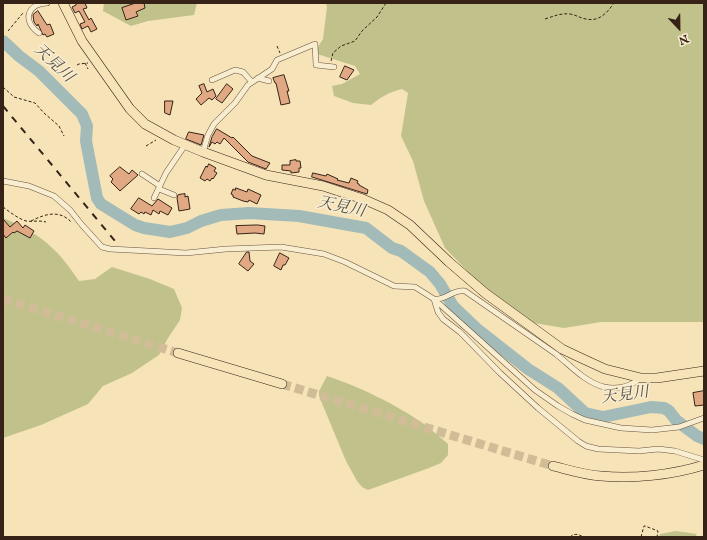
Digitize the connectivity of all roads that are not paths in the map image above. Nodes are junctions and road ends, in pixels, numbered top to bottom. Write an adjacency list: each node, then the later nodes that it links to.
1 (47, 3): 3 (street)
2 (63, 3): 9 (highway)
3 (38, 33)
4 (332, 67): 5 (street)
5 (258, 78): 7 (street); 8 (street)
6 (212, 80): 8 (street)
7 (269, 81)
8 (252, 82): 10 (street)
9 (185, 145): 10 (highway); 13 (street)
10 (203, 152): 19 (highway)
11 (142, 174): 13 (street)
12 (3, 181): 16 (street)
13 (160, 187): 14 (street); 15 (street)
14 (174, 194)
15 (154, 198)
16 (437, 300): 19 (street); 21 (street); 22 (street)
17 (178, 353): 20 (highway)
18 (704, 371): 19 (highway)
19 (641, 378)
20 (282, 384)
21 (704, 418)
22 (702, 464): 23 (highway)
23 (553, 466)

